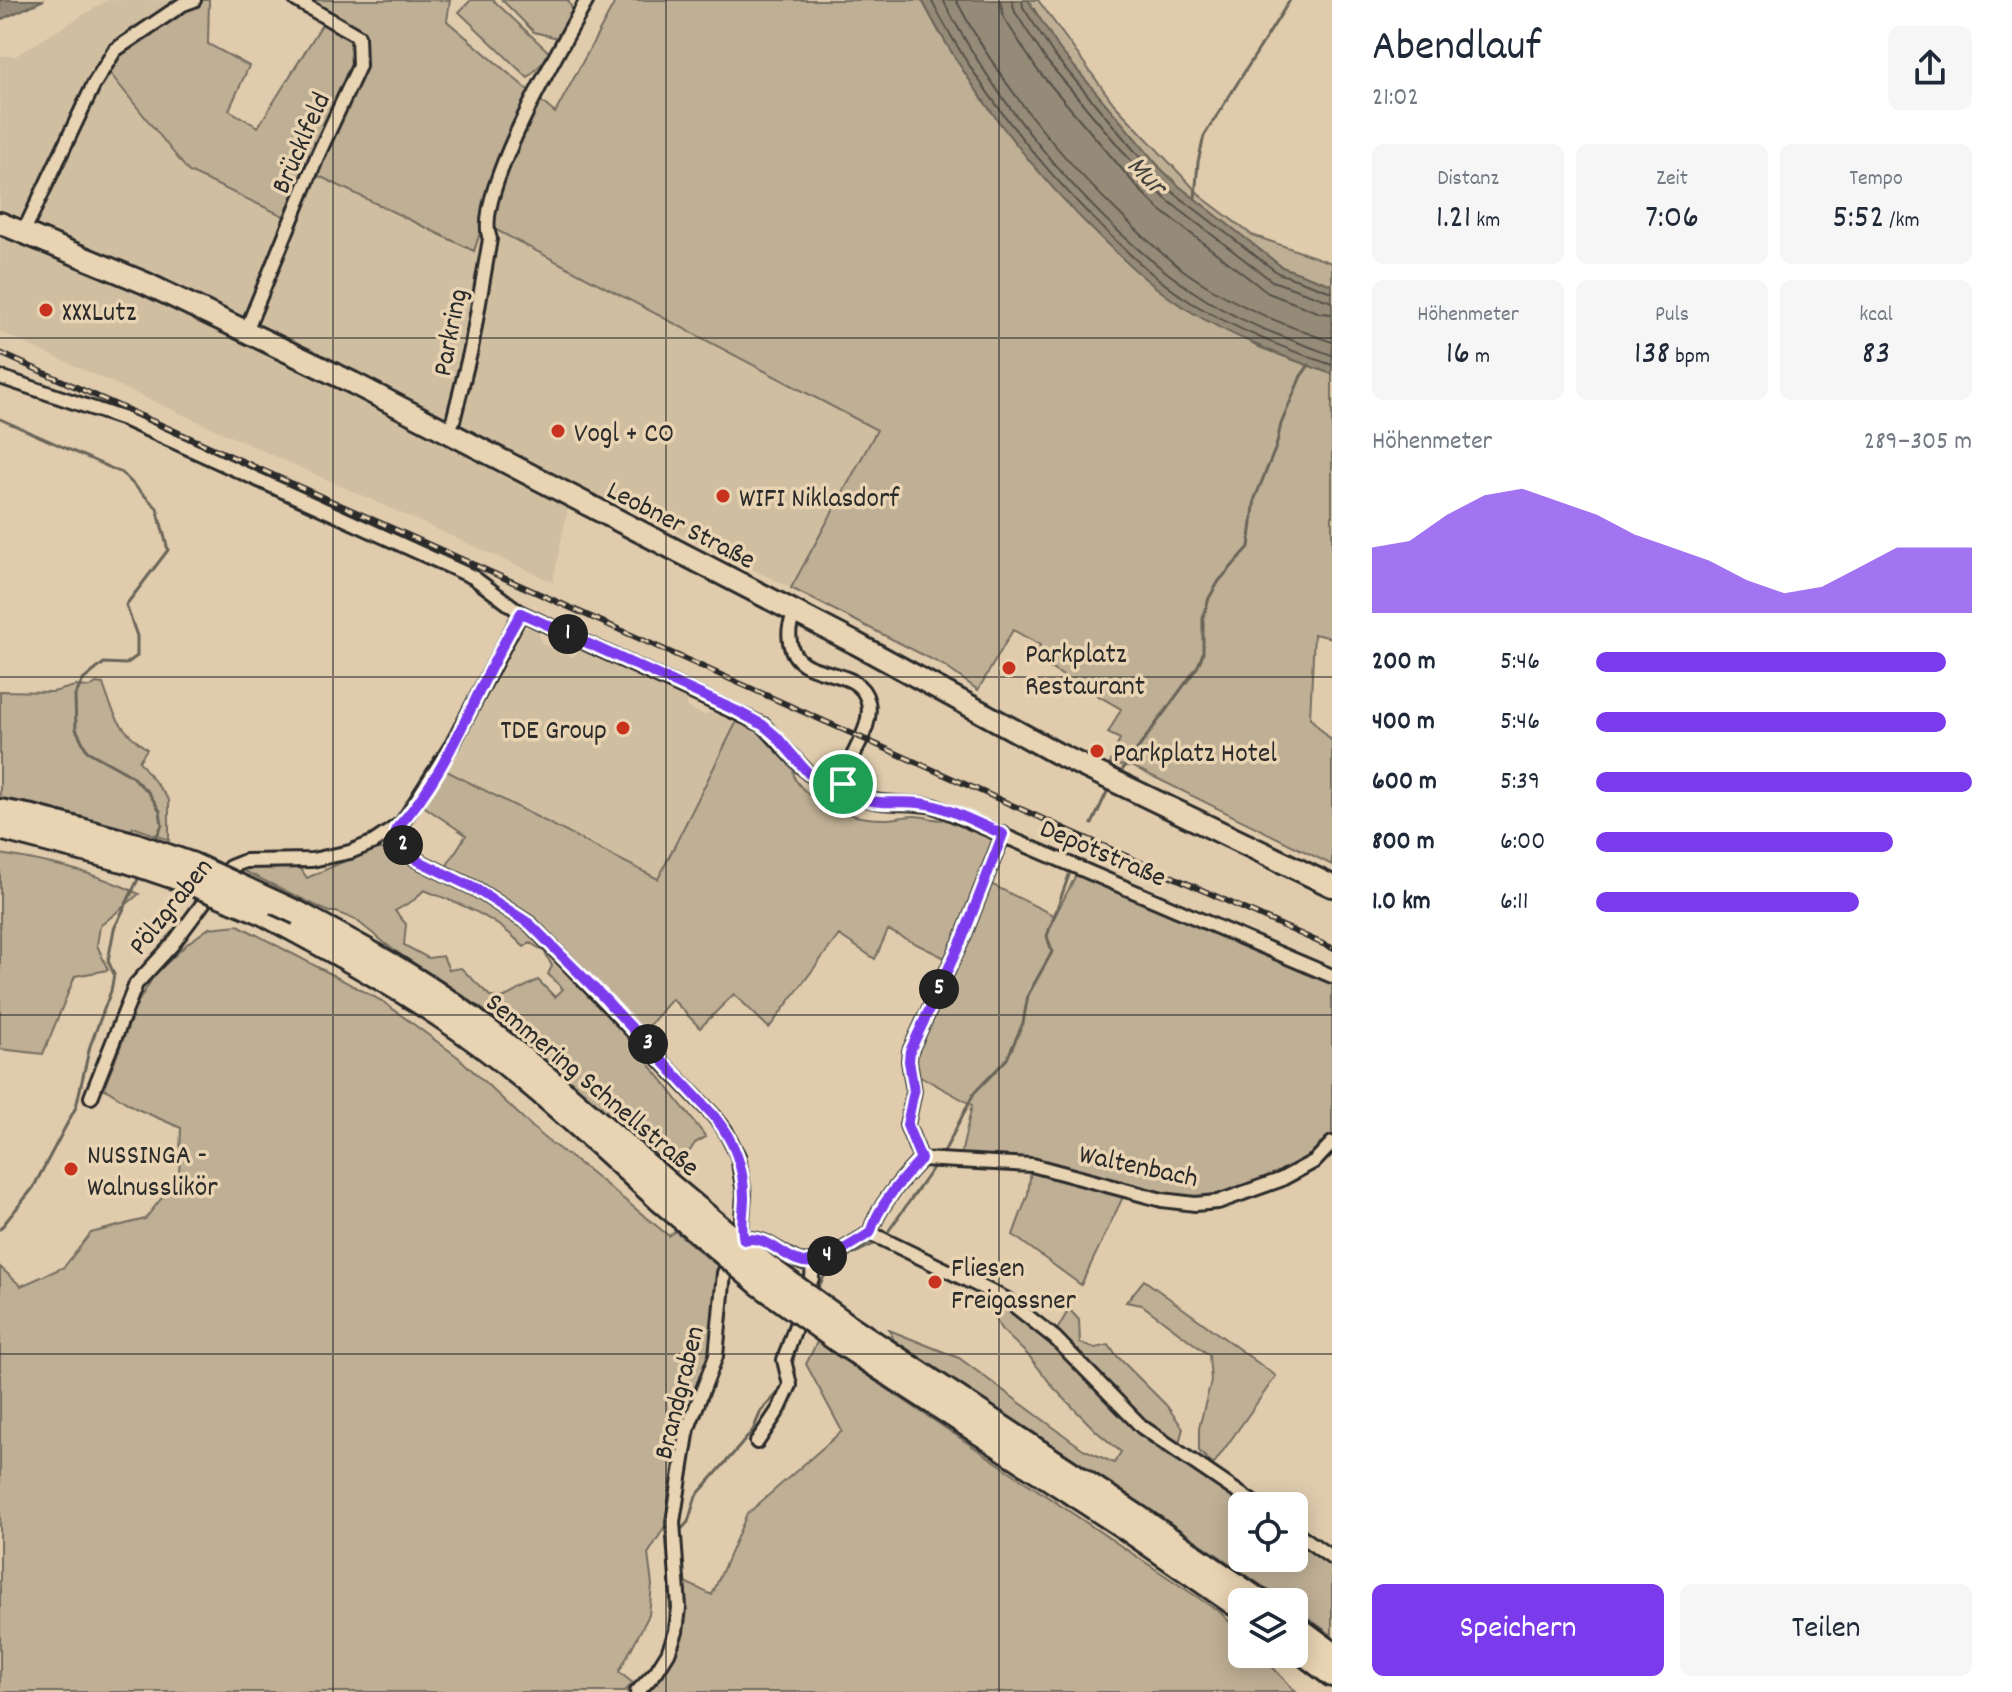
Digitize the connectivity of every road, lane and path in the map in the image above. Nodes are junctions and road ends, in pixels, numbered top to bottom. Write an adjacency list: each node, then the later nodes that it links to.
1 (194, 0): 5 (street)
2 (296, 0): 6 (street, Brücklfeld)
3 (587, 0): 8 (street, Parkring)
4 (0, 223): 5 (main road, Leobner Straße)
5 (24, 231): 6 (main road, Leobner Straße)
6 (246, 331): 8 (main road, Leobner Straße)
7 (0, 377): 9 (street, Depotstraße)
8 (447, 432): 10 (main road, Leobner Straße)
9 (521, 613): 11 (street, Depotstraße); 14 (street, Pölzgraben)
10 (796, 613): 11 (street); 17 (main road, Leobner Straße)
11 (843, 784): 15 (street, Depotstraße)
12 (0, 811): 16 (highway, Semmering Schnellstraße)
13 (0, 828): 16 (highway, Semmering Schnellstraße)
14 (396, 829): 19 (street, Pölzgraben); 24 (street)
15 (1003, 834): 18 (street, Depotstraße); 21 (street)
16 (130, 853): 22 (highway, Semmering Schnellstraße, bridge); 22 (highway, Semmering Schnellstraße, bridge)
17 (1332, 886)
18 (1332, 976)
19 (91, 1097)
20 (1332, 1143): 21 (street, Waltenbach)
21 (921, 1159): 23 (street)
22 (666, 1194): 26 (highway, Semmering Schnellstraße, bridge)
23 (870, 1233): 25 (street); 28 (street)
24 (744, 1240): 25 (street); 37 (street, Brandgraben)
25 (813, 1262): 27 (street)
26 (845, 1335): 31 (highway, Semmering Schnellstraße); 32 (highway, Semmering Schnellstraße)
27 (757, 1442)
28 (1237, 1492)
29 (1308, 1541): 30 (street)
30 (1332, 1558)
31 (1241, 1588)
32 (1228, 1599)
33 (1308, 1635): 34 (highway)
34 (1332, 1653)
35 (1308, 1657): 36 (highway)
36 (1332, 1675)
37 (637, 1692)

